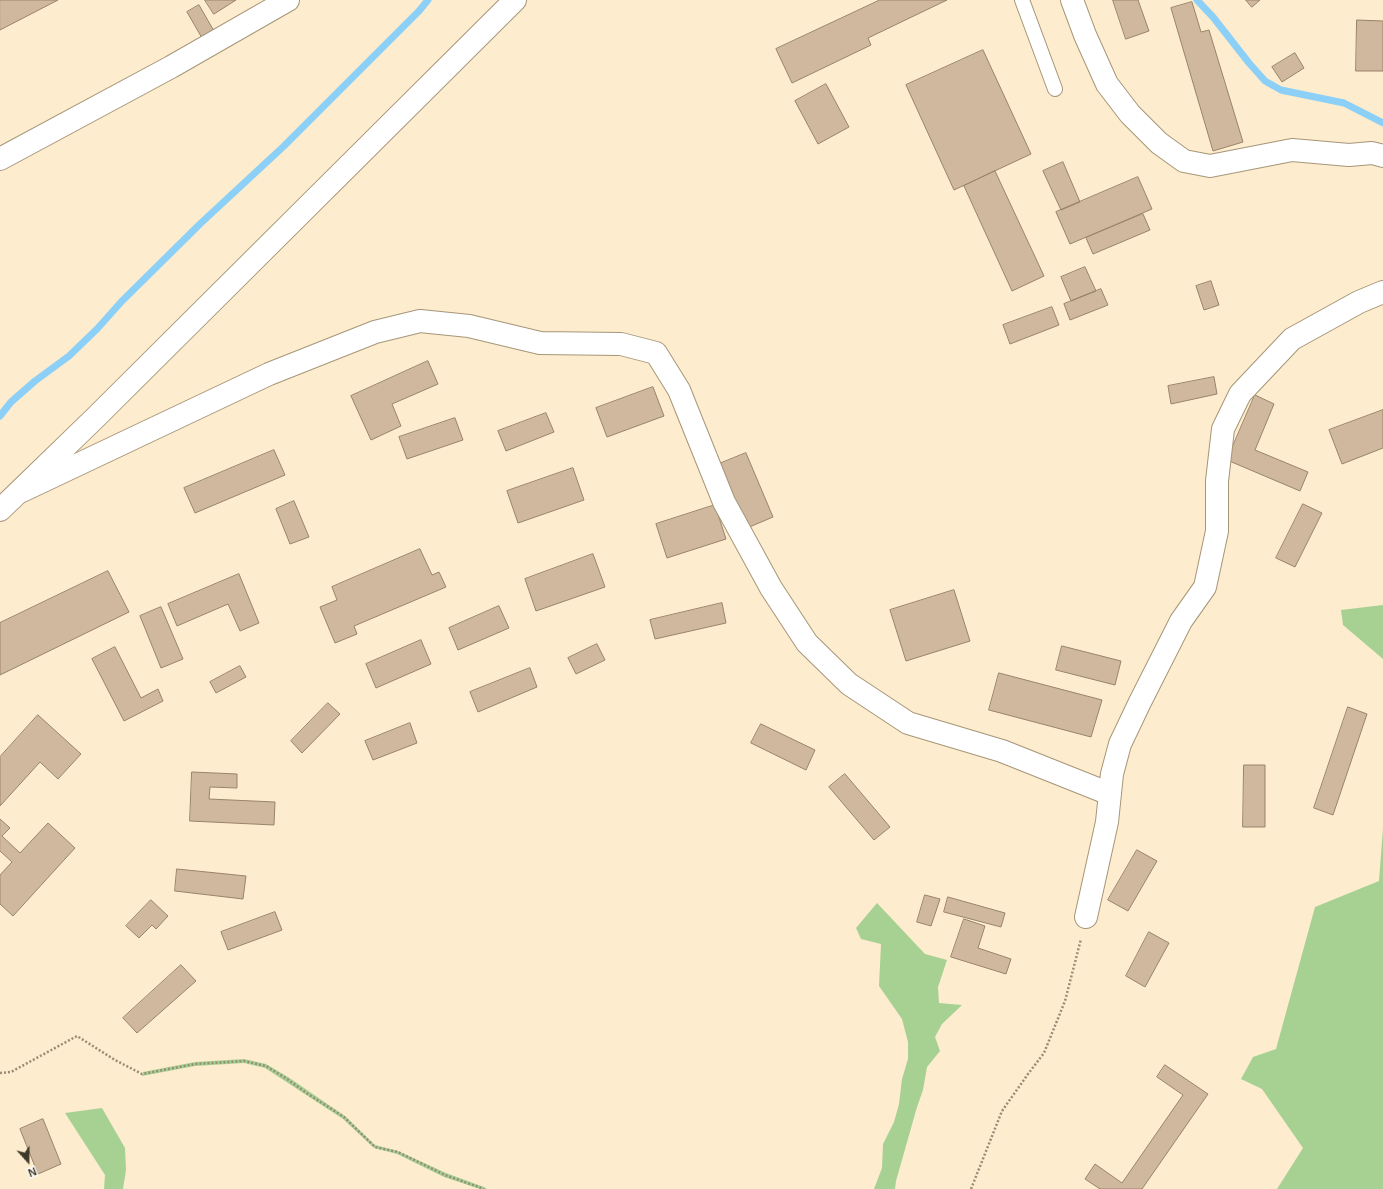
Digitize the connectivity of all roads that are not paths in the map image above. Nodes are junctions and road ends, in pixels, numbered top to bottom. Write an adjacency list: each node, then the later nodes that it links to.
1 (288, 0): 7 (street)
2 (515, 0): 9 (street)
3 (1022, 0): 5 (lane)
4 (1072, 0): 6 (street)
5 (1055, 89)
6 (1383, 156)
7 (0, 159)
8 (1383, 292): 11 (street)
9 (17, 493): 10 (street); 11 (street)
10 (0, 510)
11 (1110, 794): 12 (street)
12 (1086, 917)

